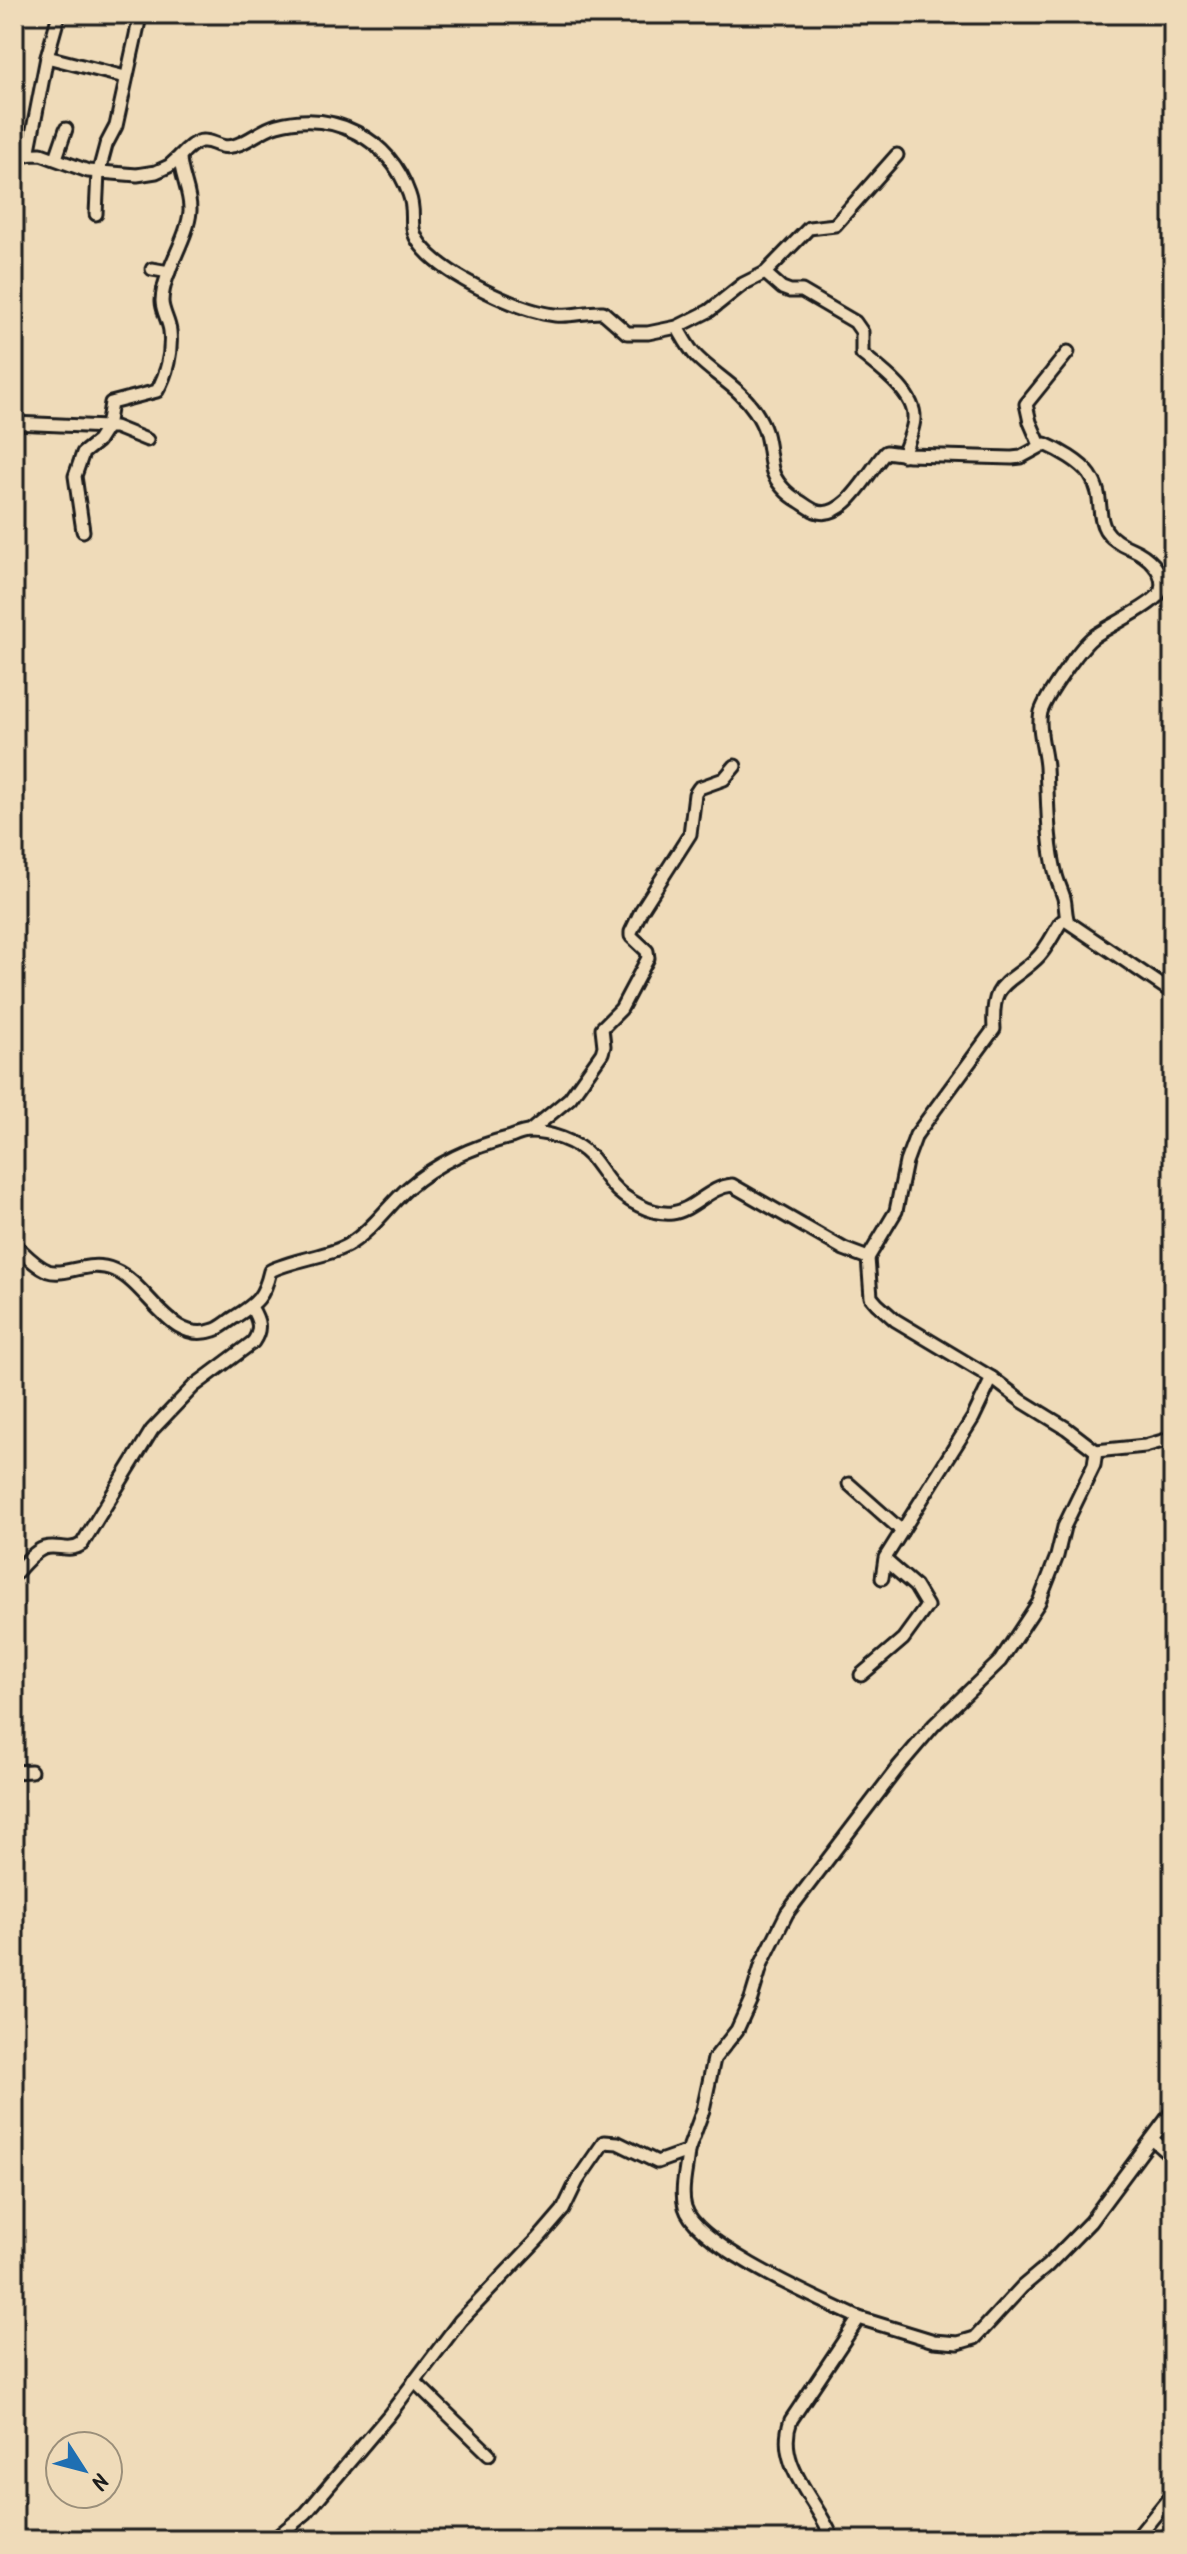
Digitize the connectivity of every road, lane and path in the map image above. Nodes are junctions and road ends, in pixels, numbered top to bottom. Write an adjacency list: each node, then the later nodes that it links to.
1 (59, 14): 3 (street)
2 (135, 14): 4 (street)
3 (47, 57): 4 (street); 7 (street)
4 (125, 77): 11 (street)
5 (66, 129): 10 (street)
6 (14, 155): 7 (street)
7 (28, 155): 10 (street)
8 (897, 155): 15 (street)
9 (180, 156): 11 (street); 14 (street); 16 (street)
10 (56, 158): 11 (street)
11 (98, 172): 12 (street)
12 (96, 214)
13 (152, 269): 14 (street)
14 (169, 272): 19 (street)
15 (765, 273): 16 (street); 22 (street)
16 (677, 327): 22 (street)
17 (1068, 352): 21 (street)
18 (14, 423): 19 (street)
19 (107, 427): 20 (street); 23 (street)
20 (147, 440)
21 (1040, 445): 22 (street); 25 (street)
22 (903, 455)
23 (83, 531)
24 (735, 766): 27 (street)
25 (1066, 919): 26 (street); 29 (street)
26 (1173, 993)
27 (529, 1132): 29 (street); 30 (street)
28 (14, 1244): 30 (street)
29 (868, 1258): 31 (street)
30 (251, 1307): 37 (street)
31 (992, 1378): 33 (street); 35 (street)
32 (1173, 1438): 33 (street)
33 (1096, 1451): 44 (street)
34 (849, 1484): 35 (street)
35 (902, 1531): 36 (street)
36 (885, 1560): 38 (street); 39 (street)
37 (14, 1575)
38 (882, 1578)
39 (861, 1675)
40 (31, 1771): 41 (street)
41 (14, 1772)
42 (1173, 2110): 43 (street)
43 (1152, 2139): 45 (street); 46 (street)
44 (688, 2151): 46 (street); 47 (street)
45 (1173, 2157)
46 (859, 2318): 51 (street)
47 (414, 2381): 48 (street); 50 (street)
48 (489, 2454)
49 (1173, 2493): 52 (street)
50 (273, 2540)
51 (833, 2540)
52 (1135, 2540)

